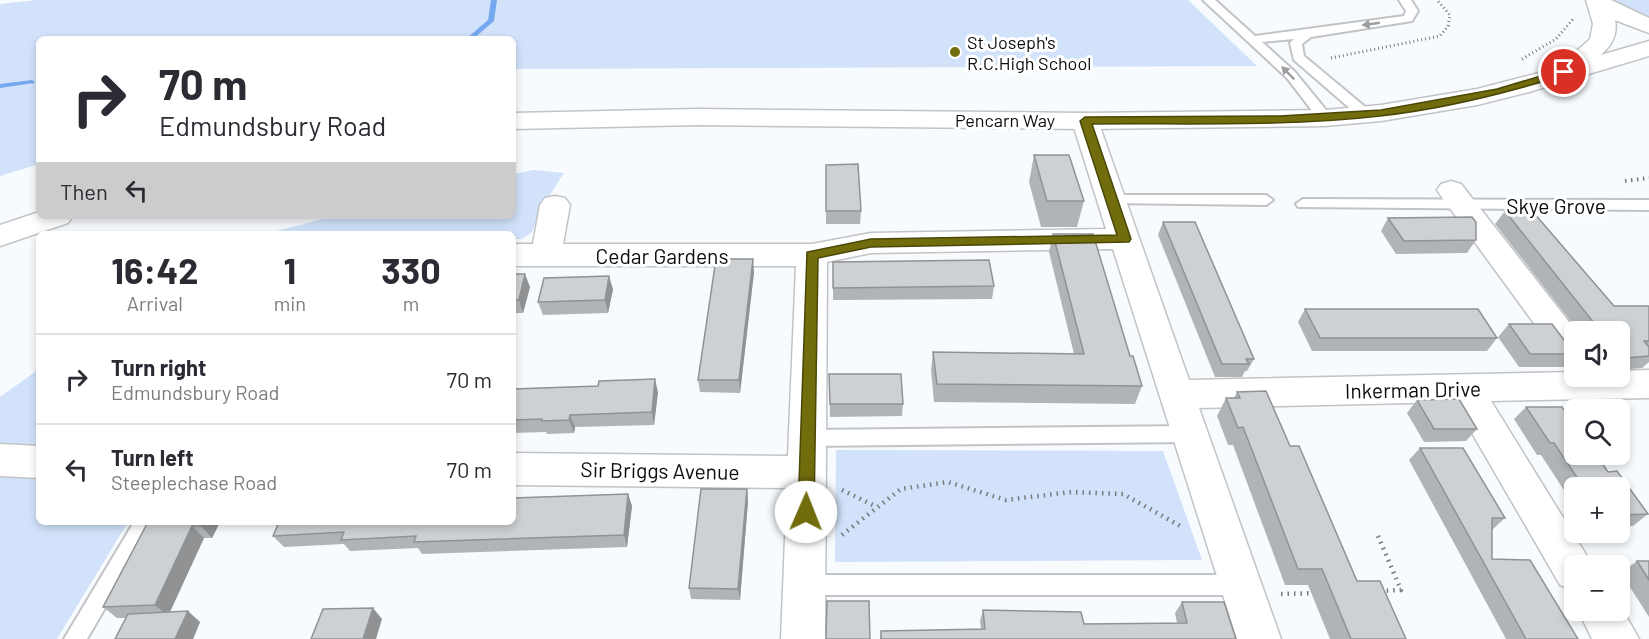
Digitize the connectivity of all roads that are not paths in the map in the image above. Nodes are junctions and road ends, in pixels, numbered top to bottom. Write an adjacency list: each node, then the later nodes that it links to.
1 (1209, 0): 6 (lane)
2 (1405, 0): 5 (lane, one-way to 5)
3 (1597, 0): 4 (street); 8 (street, Pencarn Way)
4 (1649, 26)
5 (1307, 34): 6 (lane); 9 (lane)
6 (1253, 40): 10 (lane, one-way to 6)
7 (1649, 48): 8 (street, Pencarn Way)
8 (1564, 72): 9 (street, Pencarn Way)
9 (1365, 114): 10 (street, Pencarn Way)
10 (1325, 118): 12 (street, Pencarn Way)
11 (516, 121): 12 (street, Pencarn Way)
12 (1085, 121): 14 (street)
13 (1457, 198): 16 (lane, Skye Grove); 18 (lane, Skye Grove); 25 (street, Skye Grove)
14 (1112, 200): 15 (lane); 21 (street)
15 (1266, 200)
16 (1303, 204)
17 (555, 205): 23 (street)
18 (1649, 205)
19 (49, 219): 20 (street)
20 (0, 236)
21 (1125, 239): 24 (street, Cedar Gardens); 30 (street)
22 (516, 255): 23 (street, Cedar Gardens)
23 (546, 255): 24 (street, Cedar Gardens)
24 (812, 255): 32 (street)
25 (1564, 339)
26 (1564, 382): 29 (street, Inkerman Drive)
27 (1630, 383): 28 (street, Inkerman Drive)
28 (1649, 384)
29 (1463, 387): 30 (street, Inkerman Drive); 37 (street)
30 (1177, 394): 31 (street)
31 (1190, 434): 32 (lane); 39 (street)
32 (808, 455): 35 (street, Sir Briggs Avenue); 38 (street)
33 (0, 460): 34 (street)
34 (36, 462)
35 (516, 469)
36 (143, 525): 41 (lane)
37 (1565, 555)
38 (805, 578): 39 (lane); 42 (street)
39 (1238, 578): 43 (street)
40 (1606, 621): 44 (street)
41 (75, 639)
42 (802, 639)
43 (1258, 639)
44 (1617, 639)

